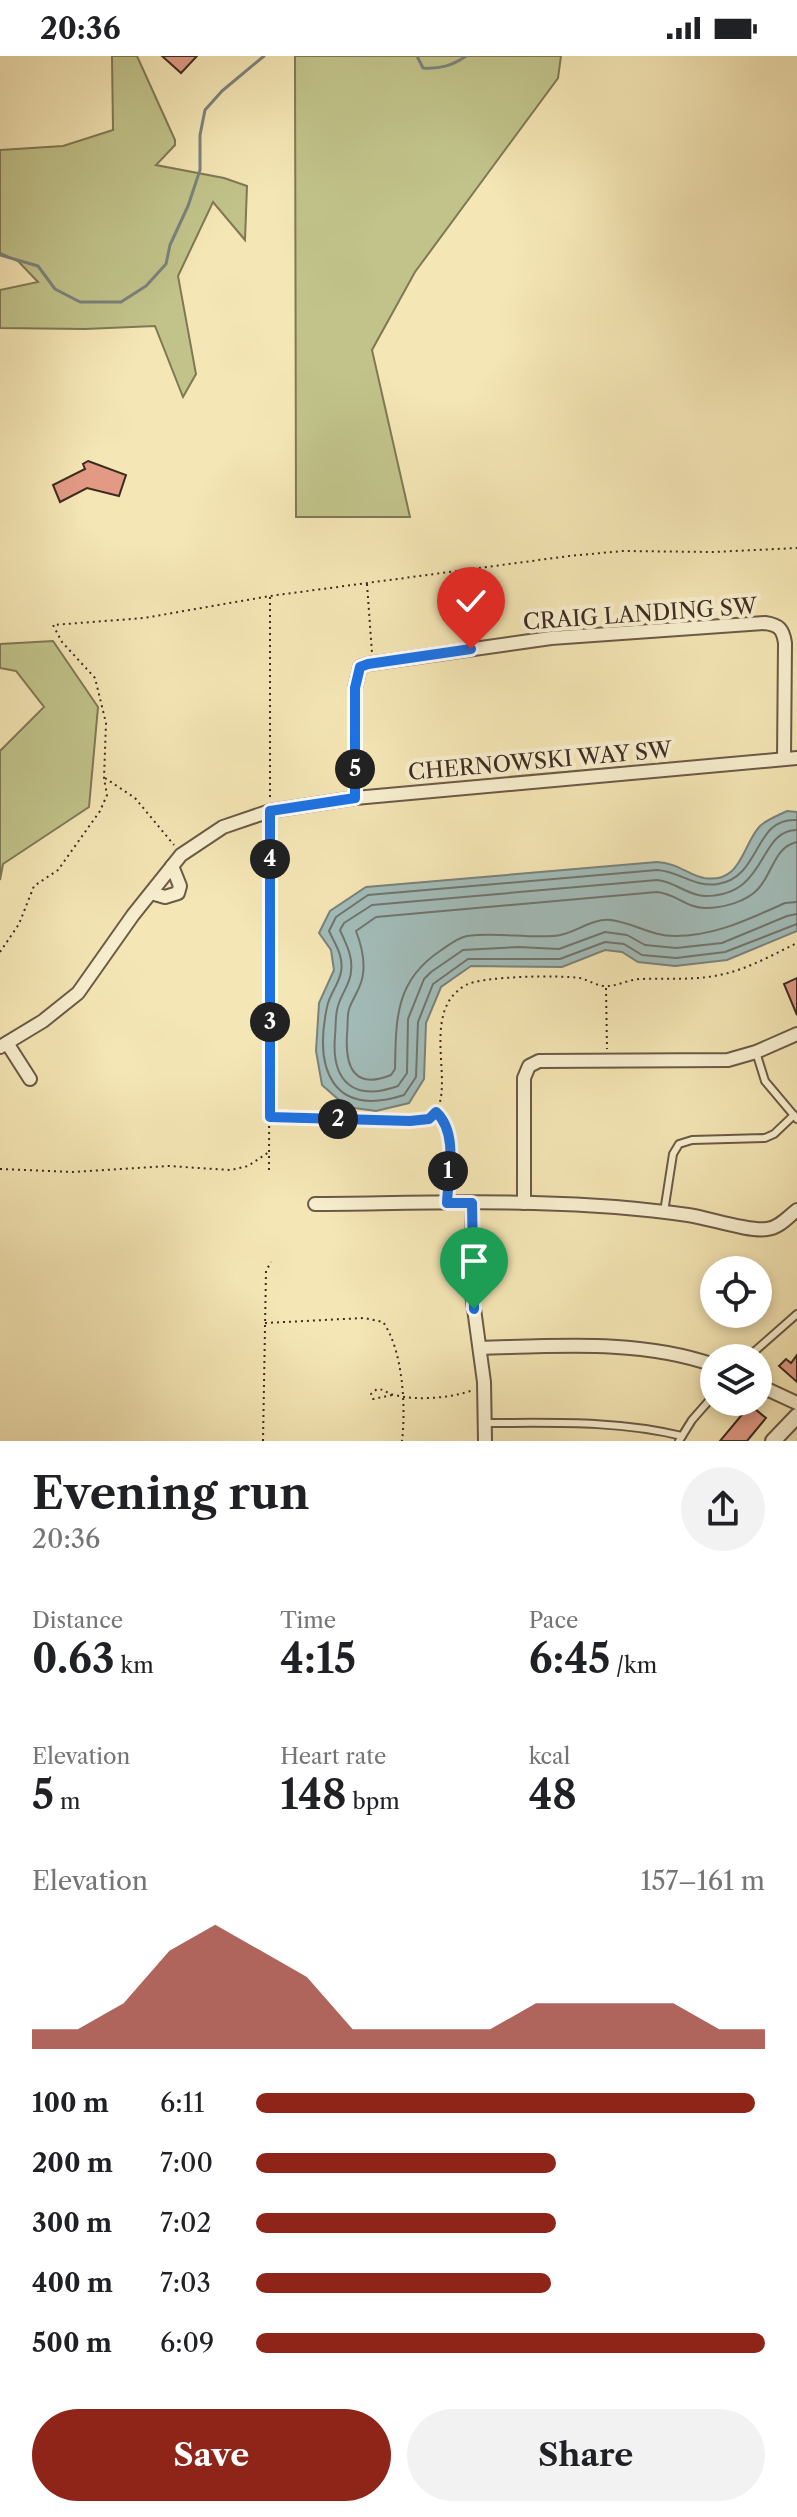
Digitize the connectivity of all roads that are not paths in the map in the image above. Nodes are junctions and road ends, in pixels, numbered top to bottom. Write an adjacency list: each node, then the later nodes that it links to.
1 (791, 758): 2 (street, CHERNOWSKI WAY SW); 2 (street, CRAIG LANDING SW)
2 (355, 798): 3 (street, CHERNOWSKI WAY SW)
3 (172, 866): 4 (street, CHERNOWSKI WAY SW); 4 (street)
4 (151, 893): 6 (street, CHERNOWSKI WAY SW)
5 (797, 1034): 7 (street)
6 (3, 1045): 8 (street)
7 (756, 1052): 9 (lane); 11 (street)
8 (30, 1079)
9 (795, 1117): 14 (lane)
10 (472, 1203): 11 (street); 12 (street); 17 (street)
11 (524, 1203): 14 (street)
12 (315, 1204)
13 (797, 1210): 14 (street)
14 (664, 1212)
15 (797, 1314): 16 (lane)
16 (763, 1344)
17 (480, 1348): 18 (street); 23 (street)
18 (700, 1361)
19 (772, 1391): 20 (street)
20 (797, 1403)
21 (700, 1411): 24 (lane)
22 (797, 1416): 26 (street)
23 (485, 1423): 24 (lane); 25 (street)
24 (681, 1438)
25 (485, 1441)
26 (773, 1441)

